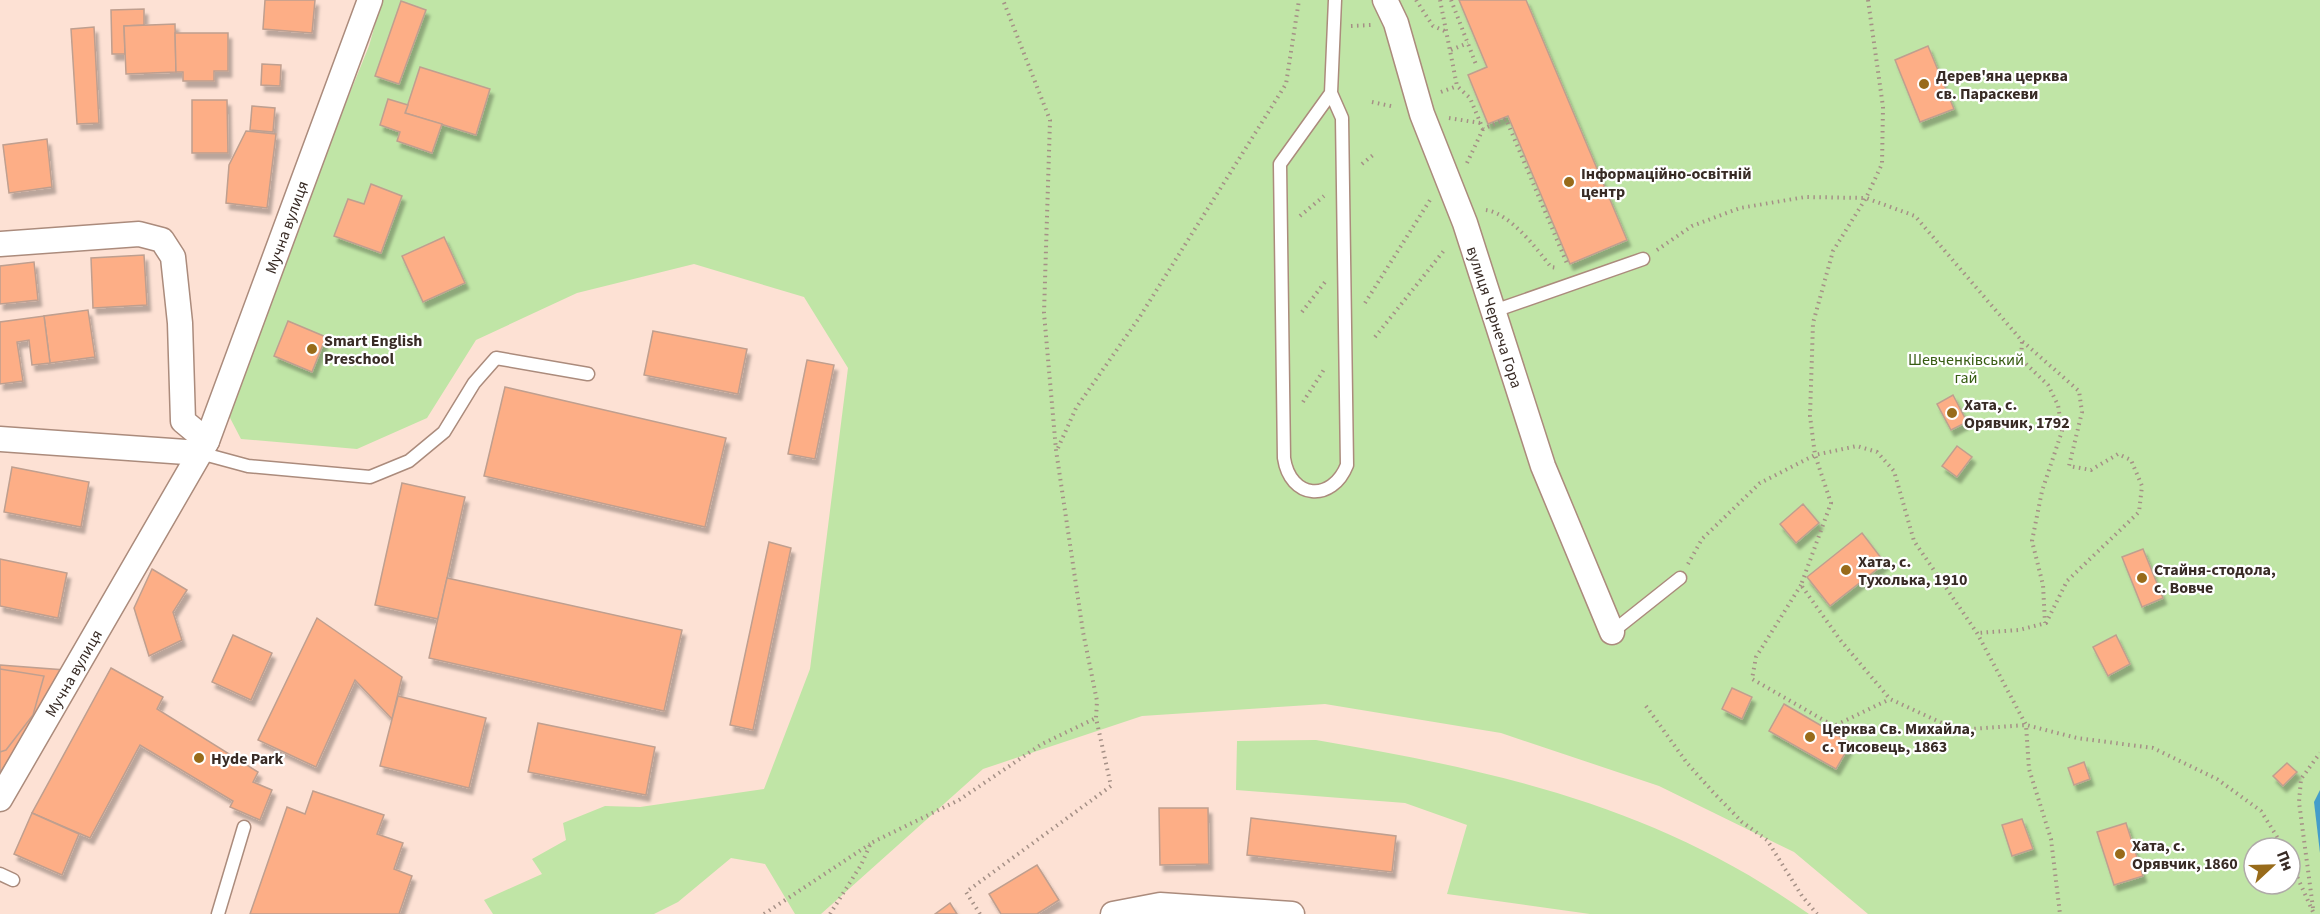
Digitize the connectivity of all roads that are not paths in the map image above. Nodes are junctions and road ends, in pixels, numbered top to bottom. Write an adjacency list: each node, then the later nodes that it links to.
1 (370, 0): 10 (street, Мучна вулиця)
2 (1335, 0): 4 (lane)
3 (1385, 0): 7 (street, вулиця Чернеча Гора)
4 (1331, 93): 4 (lane)
5 (0, 244): 10 (street)
6 (1643, 260): 7 (lane)
7 (1494, 311): 12 (street, вулиця Чернеча Гора)
8 (588, 374): 10 (lane)
9 (0, 438): 10 (street)
10 (204, 447): 13 (street, Мучна вулиця)
11 (1680, 578): 12 (lane)
12 (1612, 632)
13 (0, 799)
14 (244, 827): 17 (lane)
15 (0, 874): 16 (lane)
16 (13, 880)
17 (218, 914)
18 (1113, 914): 19 (street)
19 (1292, 914)

